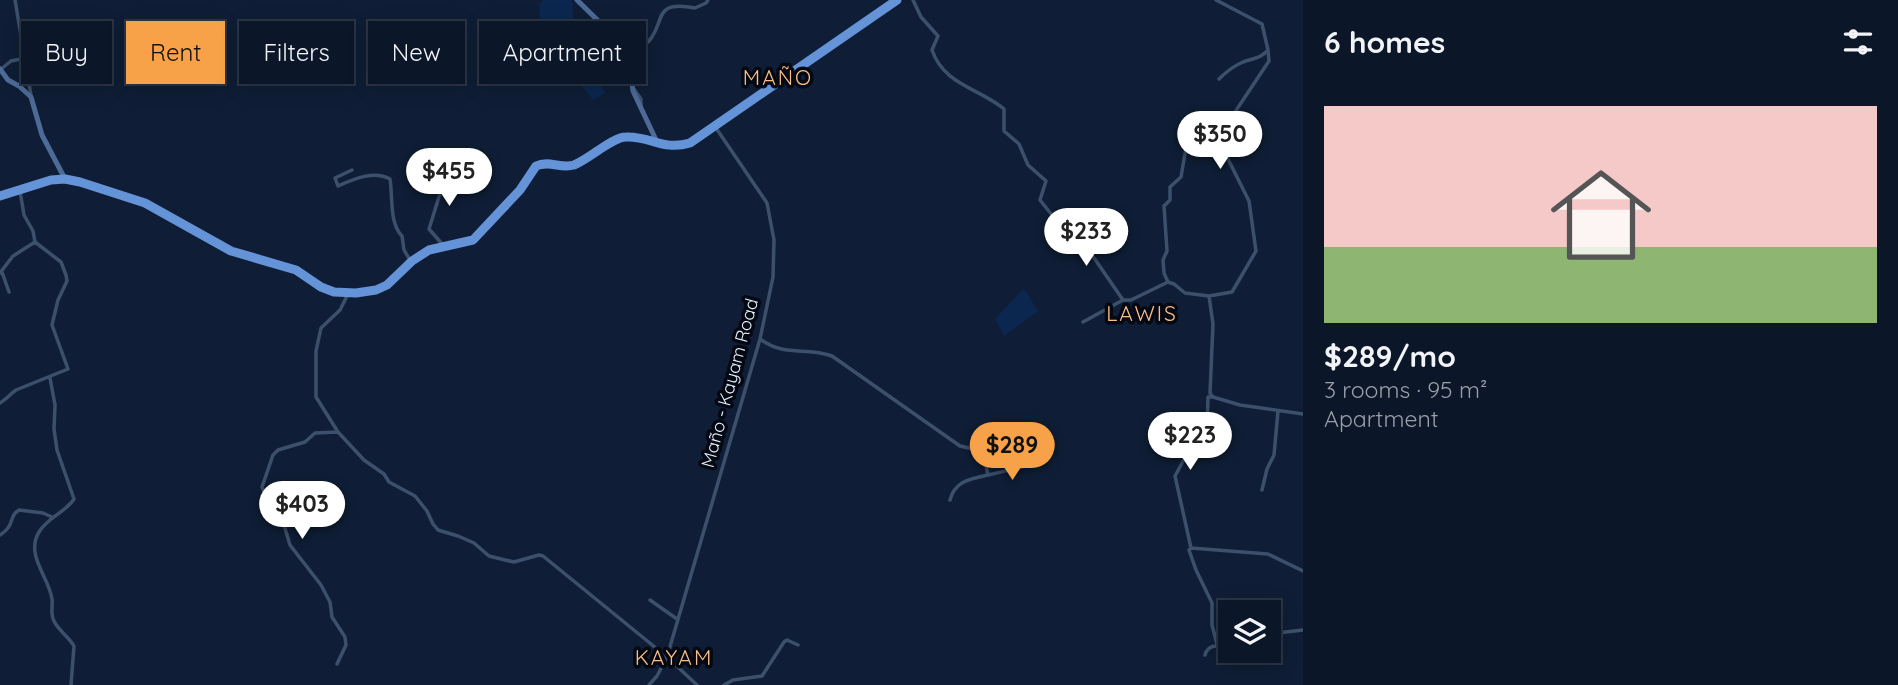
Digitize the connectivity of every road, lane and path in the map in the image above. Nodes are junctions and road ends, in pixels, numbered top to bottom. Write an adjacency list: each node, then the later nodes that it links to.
1 (15, 0): 8 (street)
2 (577, 0): 7 (street)
3 (708, 0): 9 (street)
4 (897, 0): 17 (highway)
5 (913, 0): 33 (street)
6 (1216, 0): 10 (street)
7 (598, 21)
8 (21, 35)
9 (646, 43)
10 (1268, 50): 13 (street); 18 (street)
11 (21, 59): 12 (street)
12 (0, 70): 16 (street)
13 (1219, 79)
14 (29, 84): 16 (street)
15 (632, 84): 19 (street)
16 (31, 97): 22 (street)
17 (715, 126): 19 (highway); 35 (street, Maño - Kayam Road)
18 (1219, 141): 29 (street); 32 (street)
19 (659, 145): 26 (highway)
20 (352, 170): 27 (street)
21 (447, 171): 26 (street)
22 (65, 179): 23 (highway); 31 (highway)
23 (20, 190): 24 (highway); 25 (street)
24 (0, 196)
25 (35, 242): 28 (street); 36 (street)
26 (444, 247): 27 (highway)
27 (412, 261): 31 (highway)
28 (1, 273): 30 (street)
29 (1168, 282): 32 (street); 33 (street)
30 (9, 292)
31 (348, 292): 41 (street)
32 (1209, 296): 37 (street)
33 (1123, 300): 34 (street)
34 (1083, 322)
35 (760, 339): 43 (street); 51 (street, Maño - Kayam Road)
36 (50, 378): 38 (street); 46 (street)
37 (1213, 397): 39 (street); 48 (street)
38 (0, 402)
39 (1278, 411): 40 (street); 44 (street)
40 (1303, 414)
41 (338, 432): 57 (street); 58 (street)
42 (1031, 465): 43 (street)
43 (988, 475): 45 (street)
44 (1262, 490)
45 (950, 500)
46 (52, 517): 47 (street); 59 (street)
47 (0, 535)
48 (1191, 548): 49 (street); 54 (street)
49 (1303, 571)
50 (650, 600): 51 (street)
51 (677, 619): 57 (street, Maño - Kayam Road)
52 (1303, 630): 53 (street)
53 (1281, 633)
54 (1217, 644): 56 (street)
55 (798, 645): 62 (street)
56 (1205, 655)
57 (667, 657): 60 (street, Maño - Kayam Road); 61 (street)
58 (337, 664)
59 (71, 685)
60 (649, 685)
61 (697, 685)
62 (724, 685)

